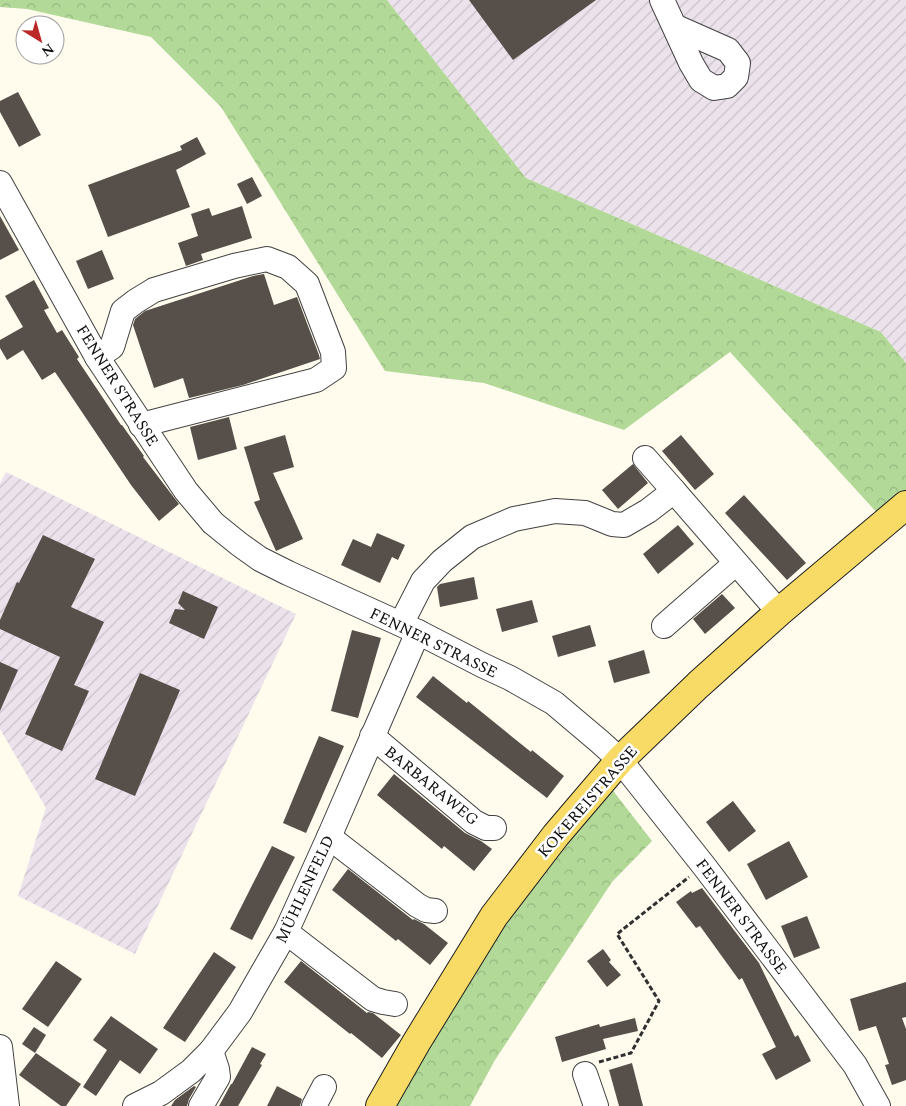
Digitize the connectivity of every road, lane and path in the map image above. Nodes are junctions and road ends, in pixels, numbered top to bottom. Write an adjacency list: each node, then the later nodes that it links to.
1 (662, 0): 2 (street)
2 (676, 27)
3 (0, 183): 4 (street, FENNER STRASSE)
4 (97, 356): 5 (street, FENNER STRASSE); 5 (street)
5 (142, 425): 12 (street, FENNER STRASSE)
6 (645, 458): 7 (street)
7 (674, 491): 9 (street); 12 (street, MÜHLENFELD)
8 (906, 505): 14 (main road, KOKEREISTRASSE)
9 (736, 563): 10 (street); 11 (street)
10 (772, 604)
11 (664, 626)
12 (409, 628): 13 (street, MÜHLENFELD); 14 (street, FENNER STRASSE)
13 (372, 736): 15 (street, BARBARAWEG); 16 (street, MÜHLENFELD)
14 (620, 760): 17 (street, FENNER STRASSE); 27 (main road, KOKEREISTRASSE)
15 (494, 828)
16 (329, 837): 18 (street); 19 (street, MÜHLENFELD)
17 (704, 866): 23 (path); 29 (street, FENNER STRASSE)
18 (435, 911)
19 (286, 932): 20 (street); 22 (street, MÜHLENFELD)
20 (395, 1004)
21 (0, 1046): 24 (street)
22 (211, 1051): 25 (street, MÜHLENFELD); 26 (street)
23 (585, 1074): 28 (street)
24 (7, 1106)
25 (136, 1106)
26 (201, 1106)
27 (380, 1106)
28 (596, 1106)
29 (878, 1106)

